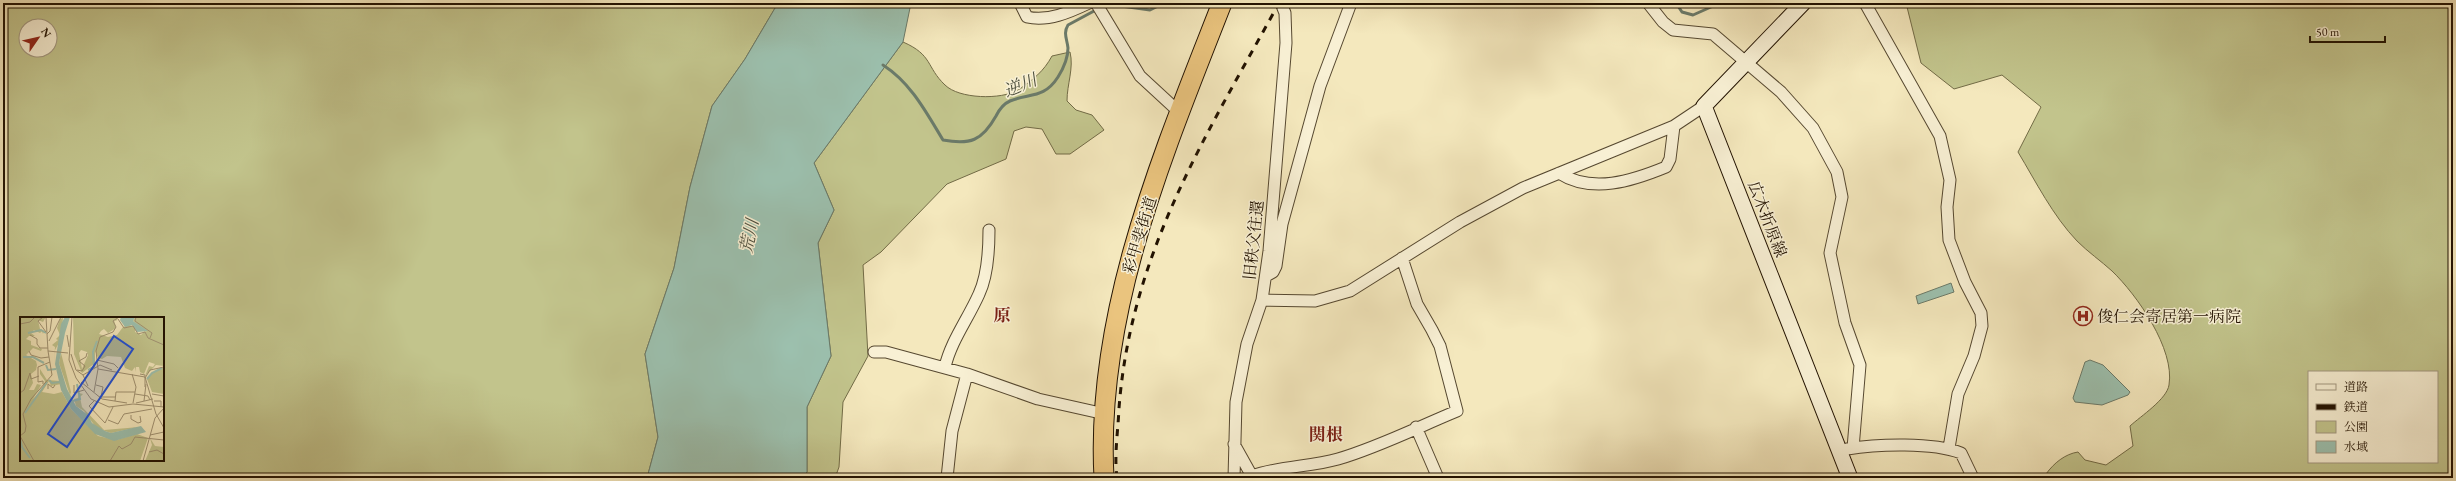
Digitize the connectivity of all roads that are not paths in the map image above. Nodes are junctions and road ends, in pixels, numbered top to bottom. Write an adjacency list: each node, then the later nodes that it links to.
1 (1020, 3): 2 (street)
2 (1089, 3)
3 (1096, 3): 12 (street)
4 (1222, 3): 12 (highway, 彩甲斐街道)
5 (1281, 3): 17 (street, 旧秩父往還)
6 (1351, 3): 17 (street)
7 (1648, 3): 10 (street)
8 (1804, 3): 10 (main road)
9 (1865, 3): 25 (street)
10 (1747, 64): 11 (main road); 26 (street)
11 (1704, 106): 13 (street); 26 (main road, 広木折原線)
12 (1180, 112): 22 (highway, 彩甲斐街道)
13 (1674, 126): 14 (street); 14 (street)
14 (1559, 173): 16 (street)
15 (989, 230): 20 (street)
16 (1402, 258): 18 (street); 23 (street)
17 (1266, 276): 18 (street, 旧秩父往還)
18 (1262, 300): 24 (street, 旧秩父往還)
19 (874, 352): 20 (street)
20 (945, 367): 21 (street)
21 (967, 374): 22 (street); 28 (street)
22 (1105, 414): 29 (highway, 彩甲斐街道)
23 (1416, 427): 27 (street); 31 (street)
24 (1234, 443): 27 (street); 30 (street, 旧秩父往還)
25 (1949, 448): 26 (street); 33 (street)
26 (1846, 449): 32 (main road, 広木折原線)
27 (1252, 477)
28 (947, 478)
29 (1104, 478)
30 (1234, 478)
31 (1438, 478)
32 (1850, 478)
33 (1973, 478)

